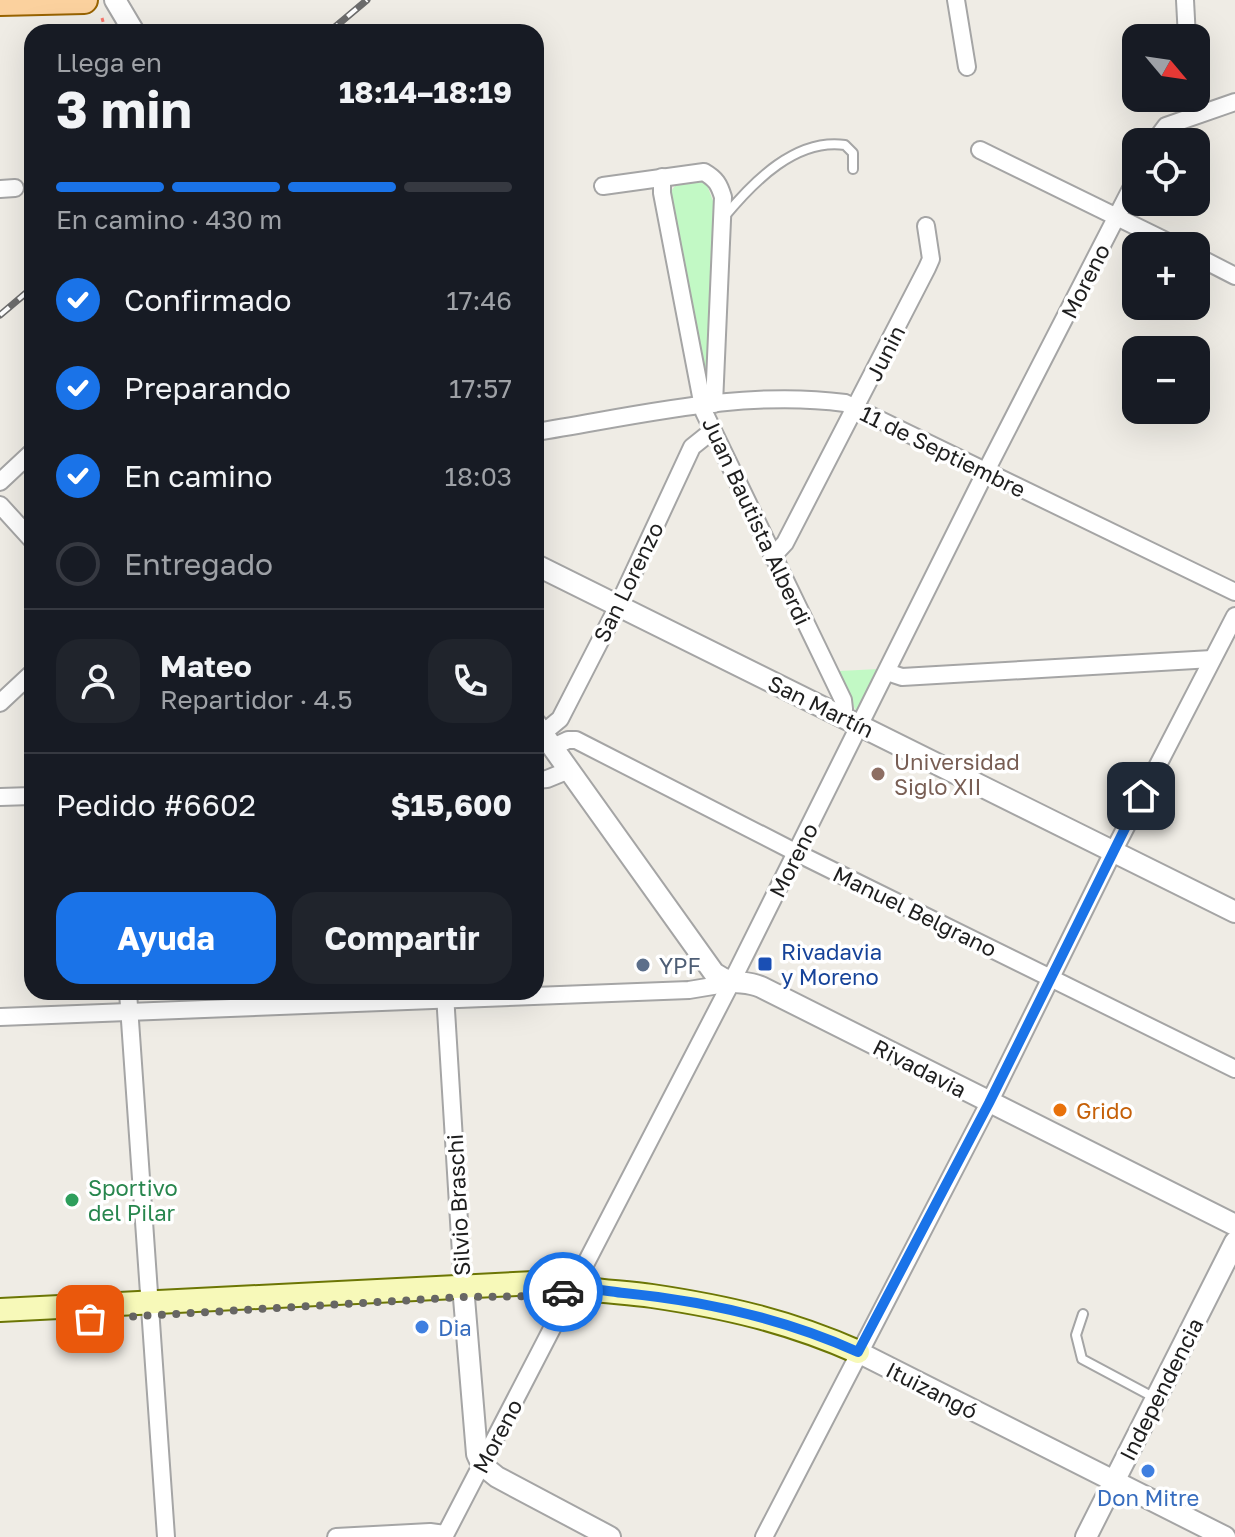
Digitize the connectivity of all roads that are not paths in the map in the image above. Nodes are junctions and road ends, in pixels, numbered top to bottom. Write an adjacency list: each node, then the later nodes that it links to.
1 (115, 0): 6 (street)
2 (956, 0): 8 (street)
3 (1185, 0): 7 (street)
4 (13, 2): 5 (main road)
5 (93, 9)
6 (129, 24)
7 (1186, 24)
8 (967, 67)
9 (1235, 102): 10 (street)
10 (1164, 128)
11 (980, 150): 16 (street)
12 (853, 169): 17 (lane)
13 (662, 177): 14 (street); 17 (street, Juan Bautista Alberdi); 22 (street, Juan Bautista Alberdi)
14 (603, 186)
15 (1122, 209): 16 (street, Moreno)
16 (1118, 217): 19 (street); 27 (street, Moreno)
17 (722, 220): 22 (street, Juan Bautista Alberdi)
18 (926, 226): 23 (street, Junin)
19 (1148, 232)
20 (1210, 263): 21 (street)
21 (1235, 276)
22 (709, 404): 23 (street, 11 de Septiembre); 24 (street, 11 de Septiembre); 25 (street, Juan Bautista Alberdi)
23 (856, 408): 27 (street, 11 de Septiembre); 31 (street, Junin)
24 (544, 431)
25 (712, 431): 31 (street, Juan Bautista Alberdi); 34 (street, San Lorenzo)
26 (24, 460): 28 (street)
27 (986, 471): 33 (street, 11 de Septiembre); 37 (street, Moreno)
28 (0, 482)
29 (0, 505): 30 (street)
30 (24, 531)
31 (772, 557): 40 (street, Juan Bautista Alberdi)
32 (544, 569): 34 (street, San Martín)
33 (1235, 592)
34 (618, 606): 40 (street, San Martín); 41 (street, San Lorenzo)
35 (1235, 616): 36 (street)
36 (1212, 659): 37 (street); 46 (street)
37 (887, 672): 40 (street, Moreno)
38 (24, 680): 39 (street)
39 (0, 703)
40 (851, 721): 46 (street, San Martín); 47 (street, Moreno)
41 (544, 735): 42 (street); 47 (street, Manuel Belgrano)
42 (569, 770): 43 (street); 50 (street)
43 (544, 779)
44 (24, 796): 45 (street)
45 (0, 797)
46 (1113, 852): 48 (street, San Martín); 49 (street)
47 (797, 853): 49 (street, Manuel Belgrano); 50 (street, Moreno)
48 (1235, 912)
49 (1051, 978): 57 (street, Manuel Belgrano); 58 (street)
50 (731, 983): 51 (street); 58 (street, Rivadavia); 61 (street, Moreno)
51 (544, 994)
52 (128, 1000): 55 (street)
53 (371, 1000): 55 (street)
54 (445, 1000): 62 (street, Silvio Braschi)
55 (129, 1013): 56 (street); 63 (street)
56 (0, 1017)
57 (1235, 1069)
58 (989, 1103): 59 (street, Rivadavia); 67 (street)
59 (1235, 1225)
60 (1235, 1242): 68 (street, Independencia)
61 (575, 1288): 62 (main road, Ituizangó); 67 (main road, Ituizangó); 69 (street, Moreno)
62 (463, 1292): 63 (main road, Ituizangó); 69 (street, Silvio Braschi)
63 (150, 1309): 64 (main road); 66 (main road); 72 (street)
64 (0, 1310)
65 (1083, 1314): 68 (lane)
66 (0, 1325)
67 (858, 1352): 70 (street, Ituizangó); 75 (street)
68 (1156, 1398): 70 (street, Independencia)
69 (482, 1465): 71 (street, Moreno); 74 (street)
70 (1114, 1481): 76 (street, Independencia); 77 (street, Ituizangó)
71 (444, 1536): 73 (street)
72 (166, 1537)
73 (336, 1537)
74 (610, 1537)
75 (764, 1537)
76 (1086, 1537)
77 (1225, 1537)

